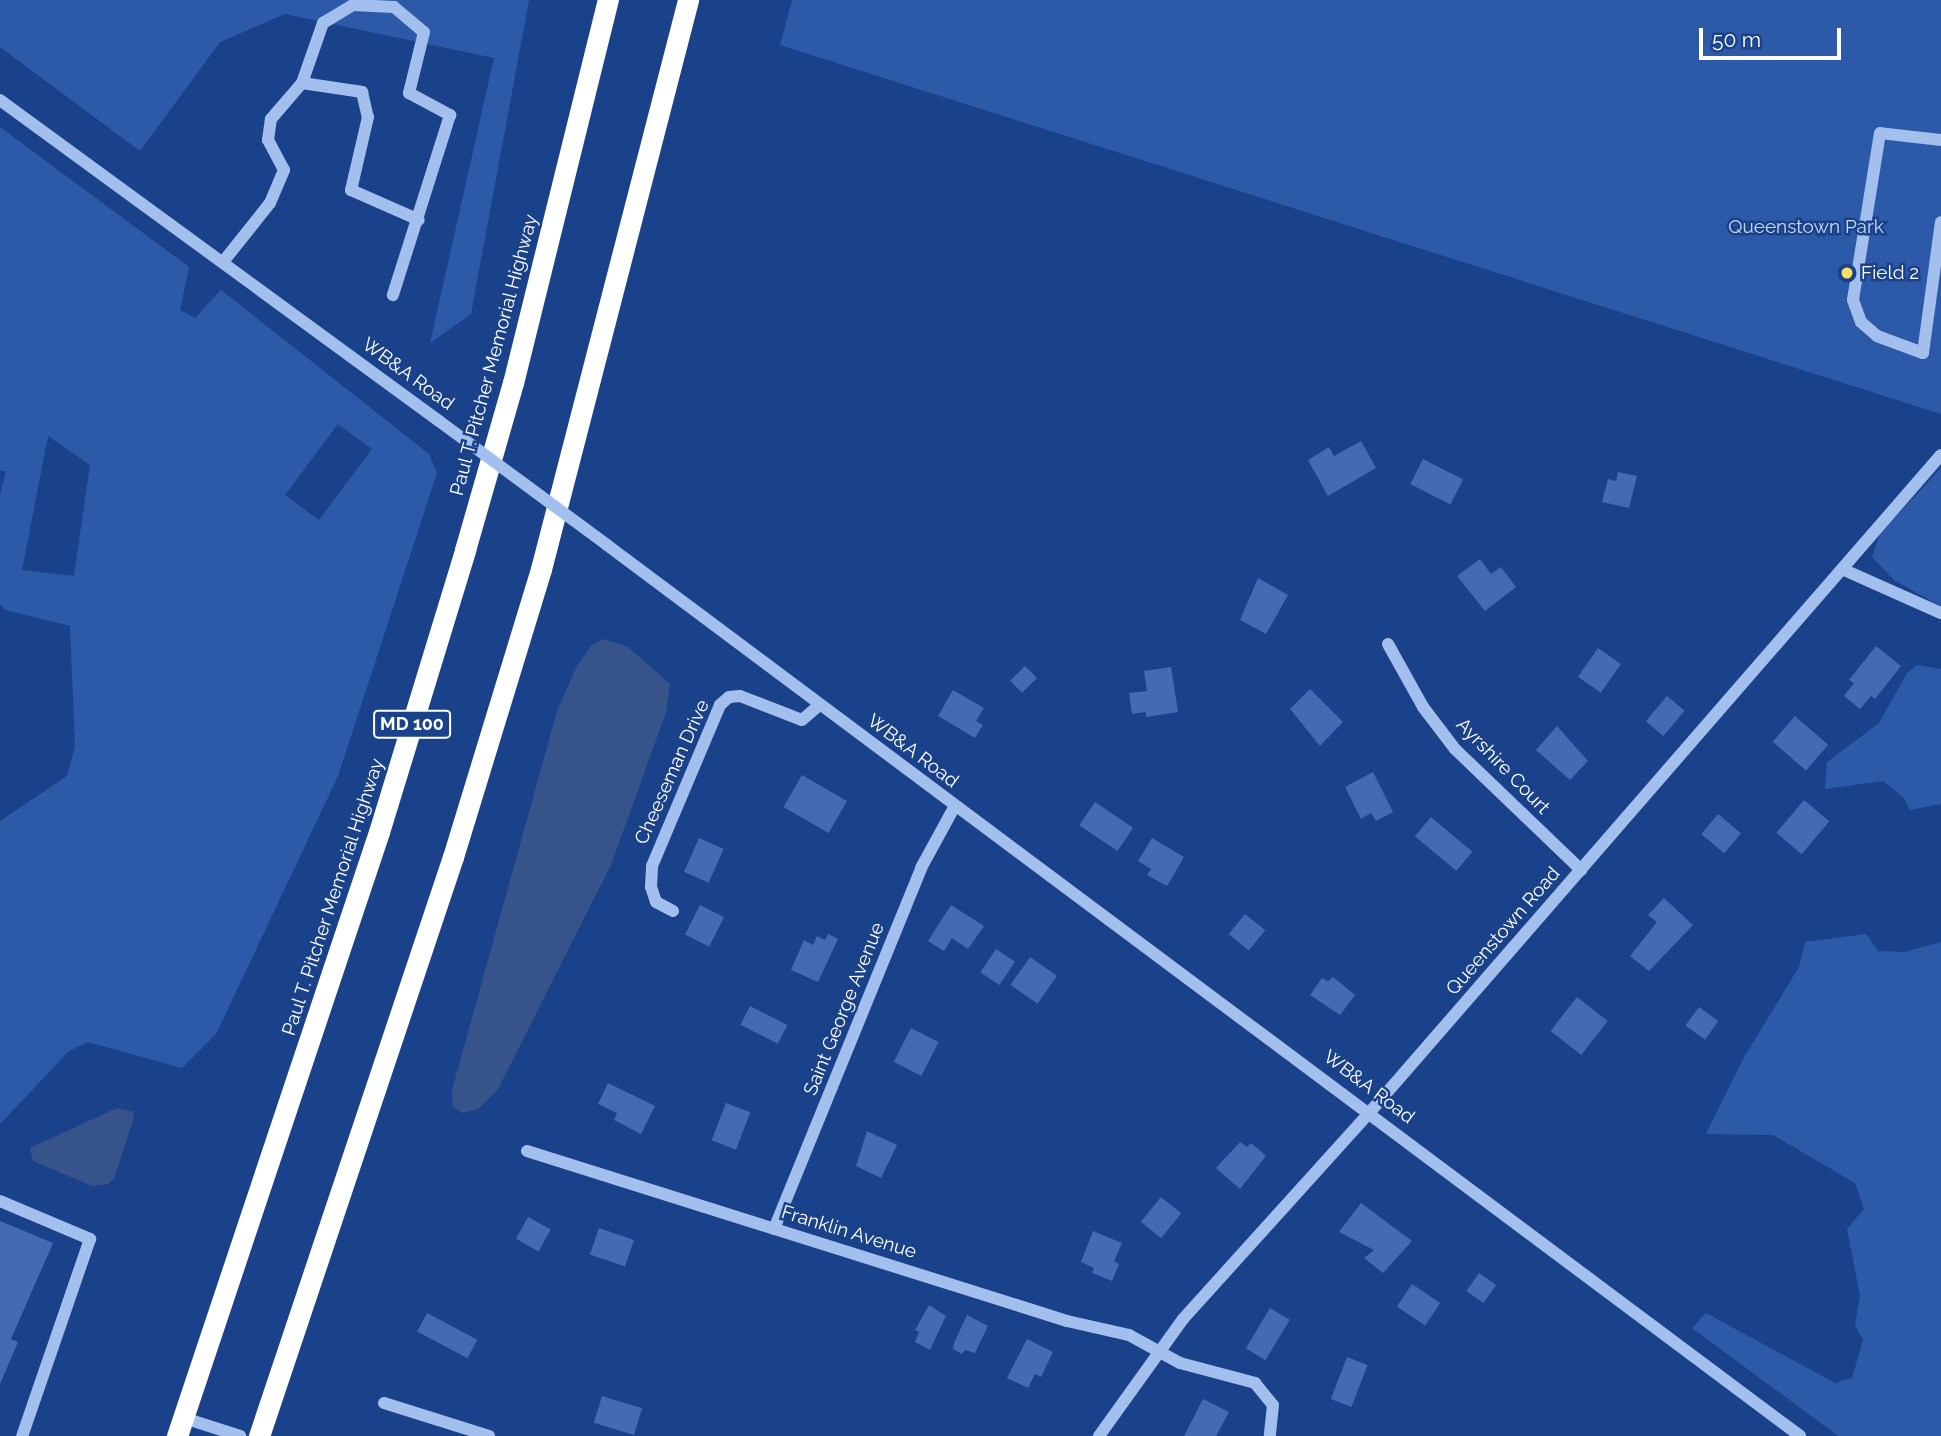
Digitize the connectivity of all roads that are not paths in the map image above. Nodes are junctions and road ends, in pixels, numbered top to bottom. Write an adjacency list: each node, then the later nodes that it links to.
1 (608, 0): 25 (highway, Paul T. Pitcher Memorial Highway / MD 100)
2 (688, 0): 28 (highway)
3 (302, 83): 6 (street); 6 (street); 8 (street)
4 (0, 100): 8 (street, WB&A Road)
5 (1941, 140): 9 (street)
6 (419, 219): 10 (street)
7 (1941, 222): 9 (street)
8 (223, 262): 15 (street, WB&A Road, bridge)
9 (1938, 268)
10 (393, 295)
11 (1941, 455): 12 (street, Queenstown Road)
12 (1842, 569): 13 (street); 17 (street, Queenstown Road)
13 (1941, 613)
14 (1388, 644): 17 (street, Ayrshire Court)
15 (819, 705): 16 (street, WB&A Road); 18 (street, Cheeseman Drive)
16 (955, 806): 19 (street, WB&A Road); 22 (street, Saint George Avenue)
17 (1581, 870): 19 (street, Queenstown Road)
18 (673, 911)
19 (1370, 1112): 23 (street, Queenstown Road); 32 (street, WB&A Road)
20 (527, 1151): 22 (street, Franklin Avenue)
21 (0, 1200): 26 (street)
22 (774, 1229): 23 (street, Franklin Avenue)
23 (1158, 1350): 30 (street, Queenstown Road); 31 (street, Franklin Avenue)
24 (384, 1403): 29 (street)
25 (181, 1427): 27 (street)
26 (22, 1436)
27 (240, 1436)
28 (259, 1436)
29 (489, 1436)
30 (1099, 1436)
31 (1269, 1436)
32 (1800, 1436)

